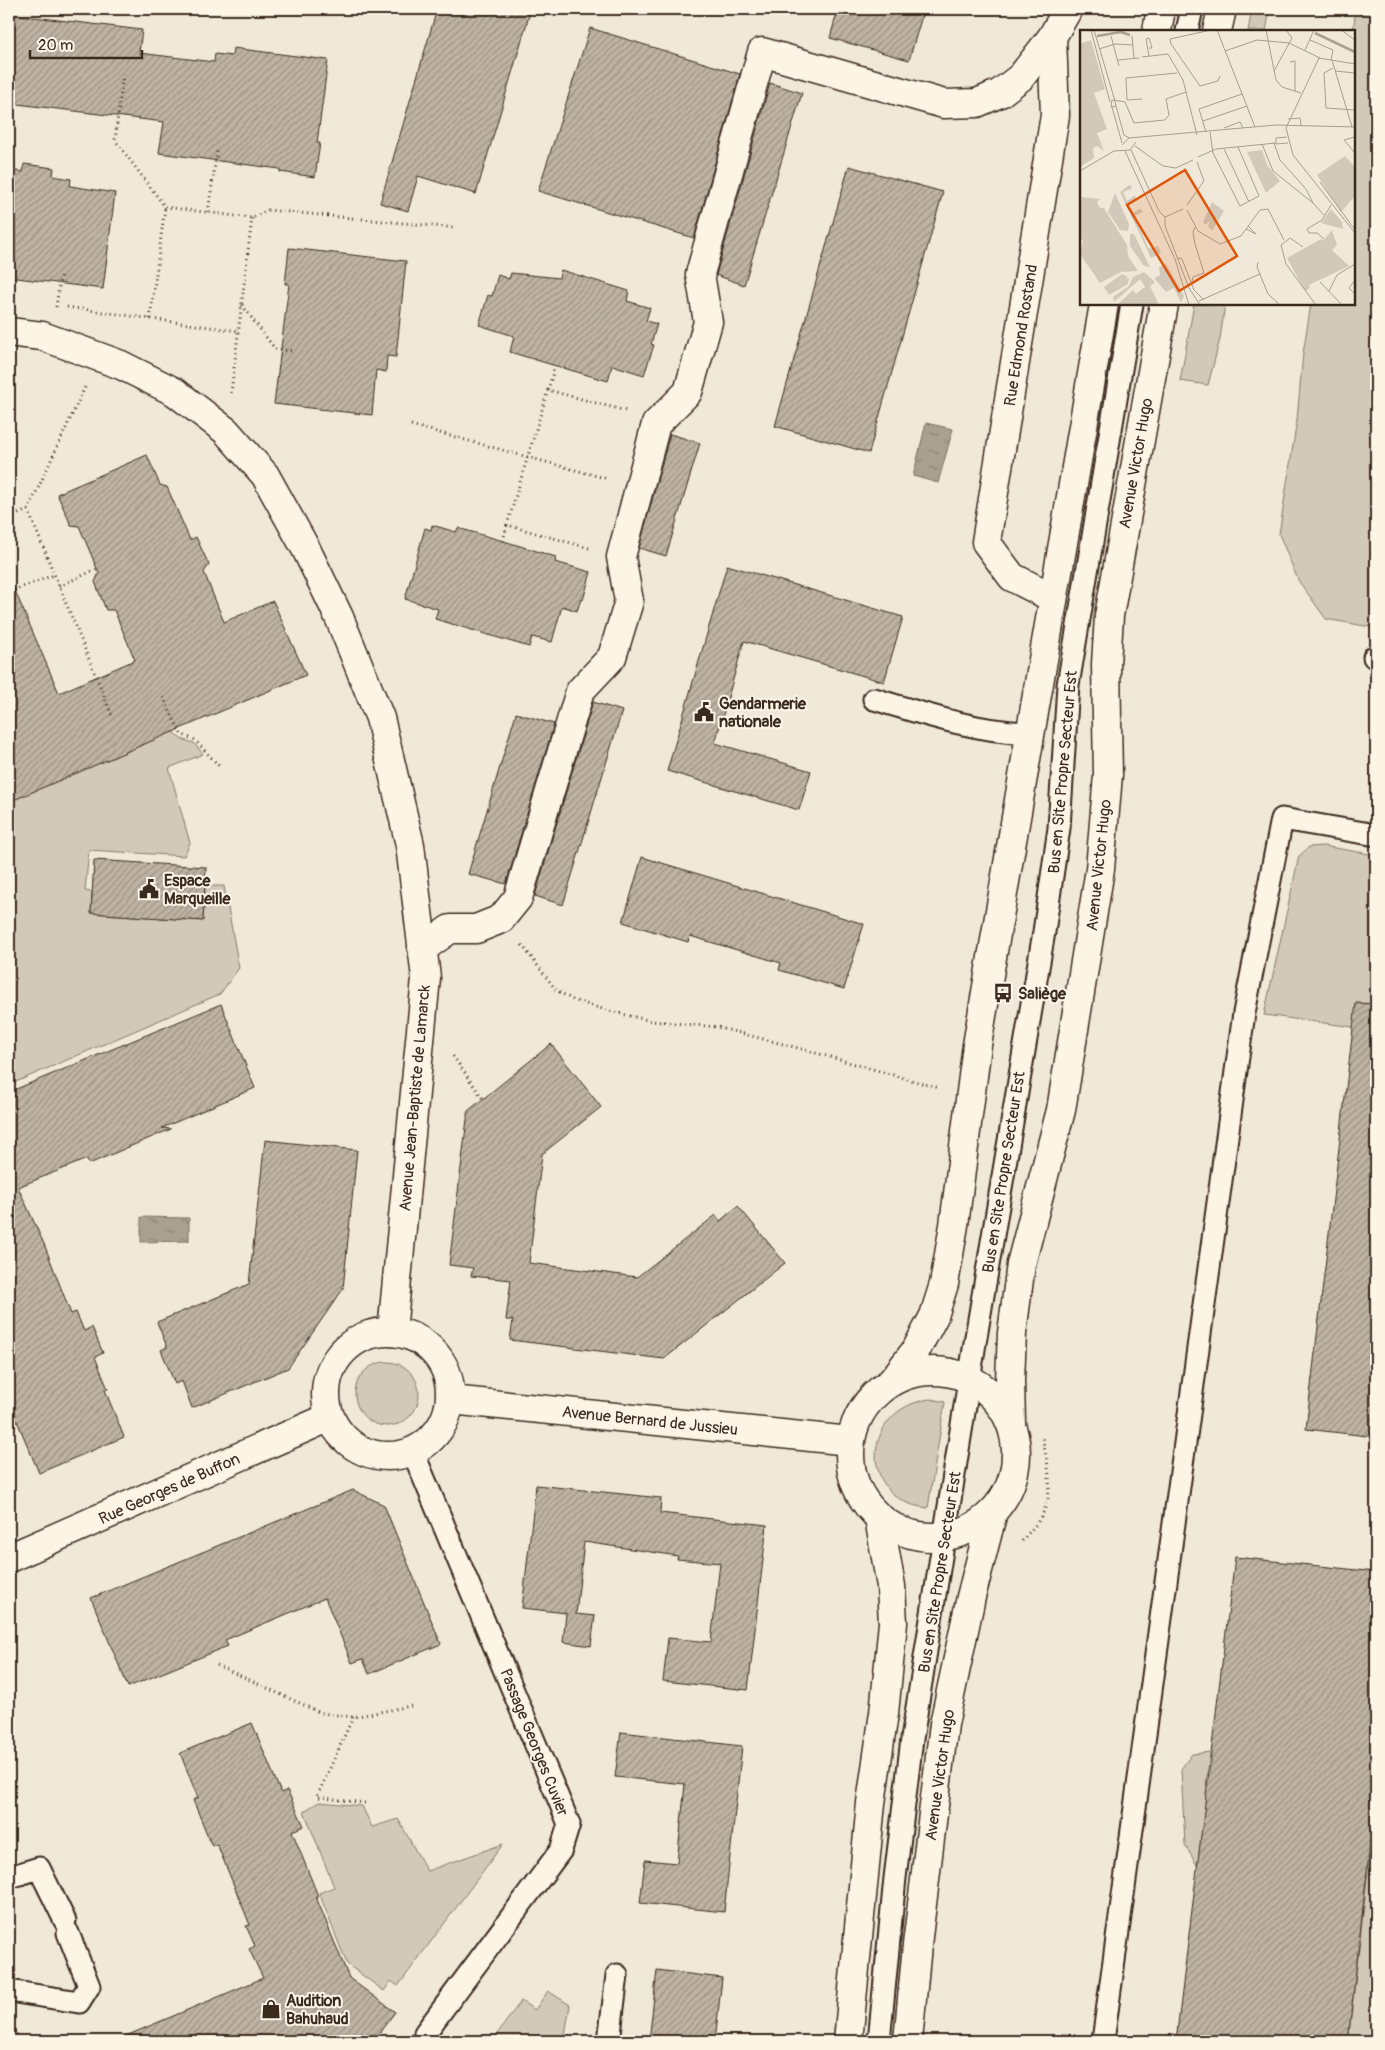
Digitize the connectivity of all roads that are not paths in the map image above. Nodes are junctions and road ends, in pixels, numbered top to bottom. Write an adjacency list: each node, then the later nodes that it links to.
1 (1068, 9): 8 (street)
2 (1161, 9): 5 (street)
3 (1192, 9): 6 (lane)
4 (1222, 9): 7 (street)
5 (1157, 30)
6 (1187, 30)
7 (1217, 30)
8 (1052, 37): 13 (street, Rue Edmond Rostand); 17 (street)
9 (1104, 305): 13 (street)
10 (1132, 305): 19 (lane, Bus en Site Propre Secteur Est)
11 (1164, 305): 23 (street, Avenue Victor Hugo)
12 (9, 332): 17 (street, Avenue Jean-Baptiste de Lamarck)
13 (1054, 598): 15 (street)
14 (874, 699): 15 (lane)
15 (1030, 732): 20 (street)
16 (1376, 835): 38 (lane)
17 (422, 949): 18 (street, Avenue Jean-Baptiste de Lamarck)
18 (392, 1332): 21 (street); 22 (street)
19 (970, 1379): 20 (street); 23 (street); 28 (lane, Bus en Site Propre Secteur Est)
20 (892, 1381): 24 (street)
21 (451, 1400): 24 (street, Avenue Bernard de Jussieu); 25 (street)
22 (330, 1417): 25 (street); 29 (street, Rue Georges de Buffon)
23 (1011, 1423): 26 (street)
24 (850, 1441): 27 (street)
25 (413, 1452): 33 (lane, Passage Georges Cuvier)
26 (993, 1512): 28 (street); 37 (street, Avenue Victor Hugo)
27 (879, 1518): 28 (street); 35 (street)
28 (944, 1537): 36 (lane, Bus en Site Propre Secteur Est)
29 (9, 1558)
30 (9, 1876): 32 (lane)
31 (617, 1975): 34 (lane)
32 (9, 1991)
33 (424, 2033)
34 (609, 2041)
35 (848, 2041)
36 (879, 2041)
37 (908, 2041)
38 (1102, 2041)

